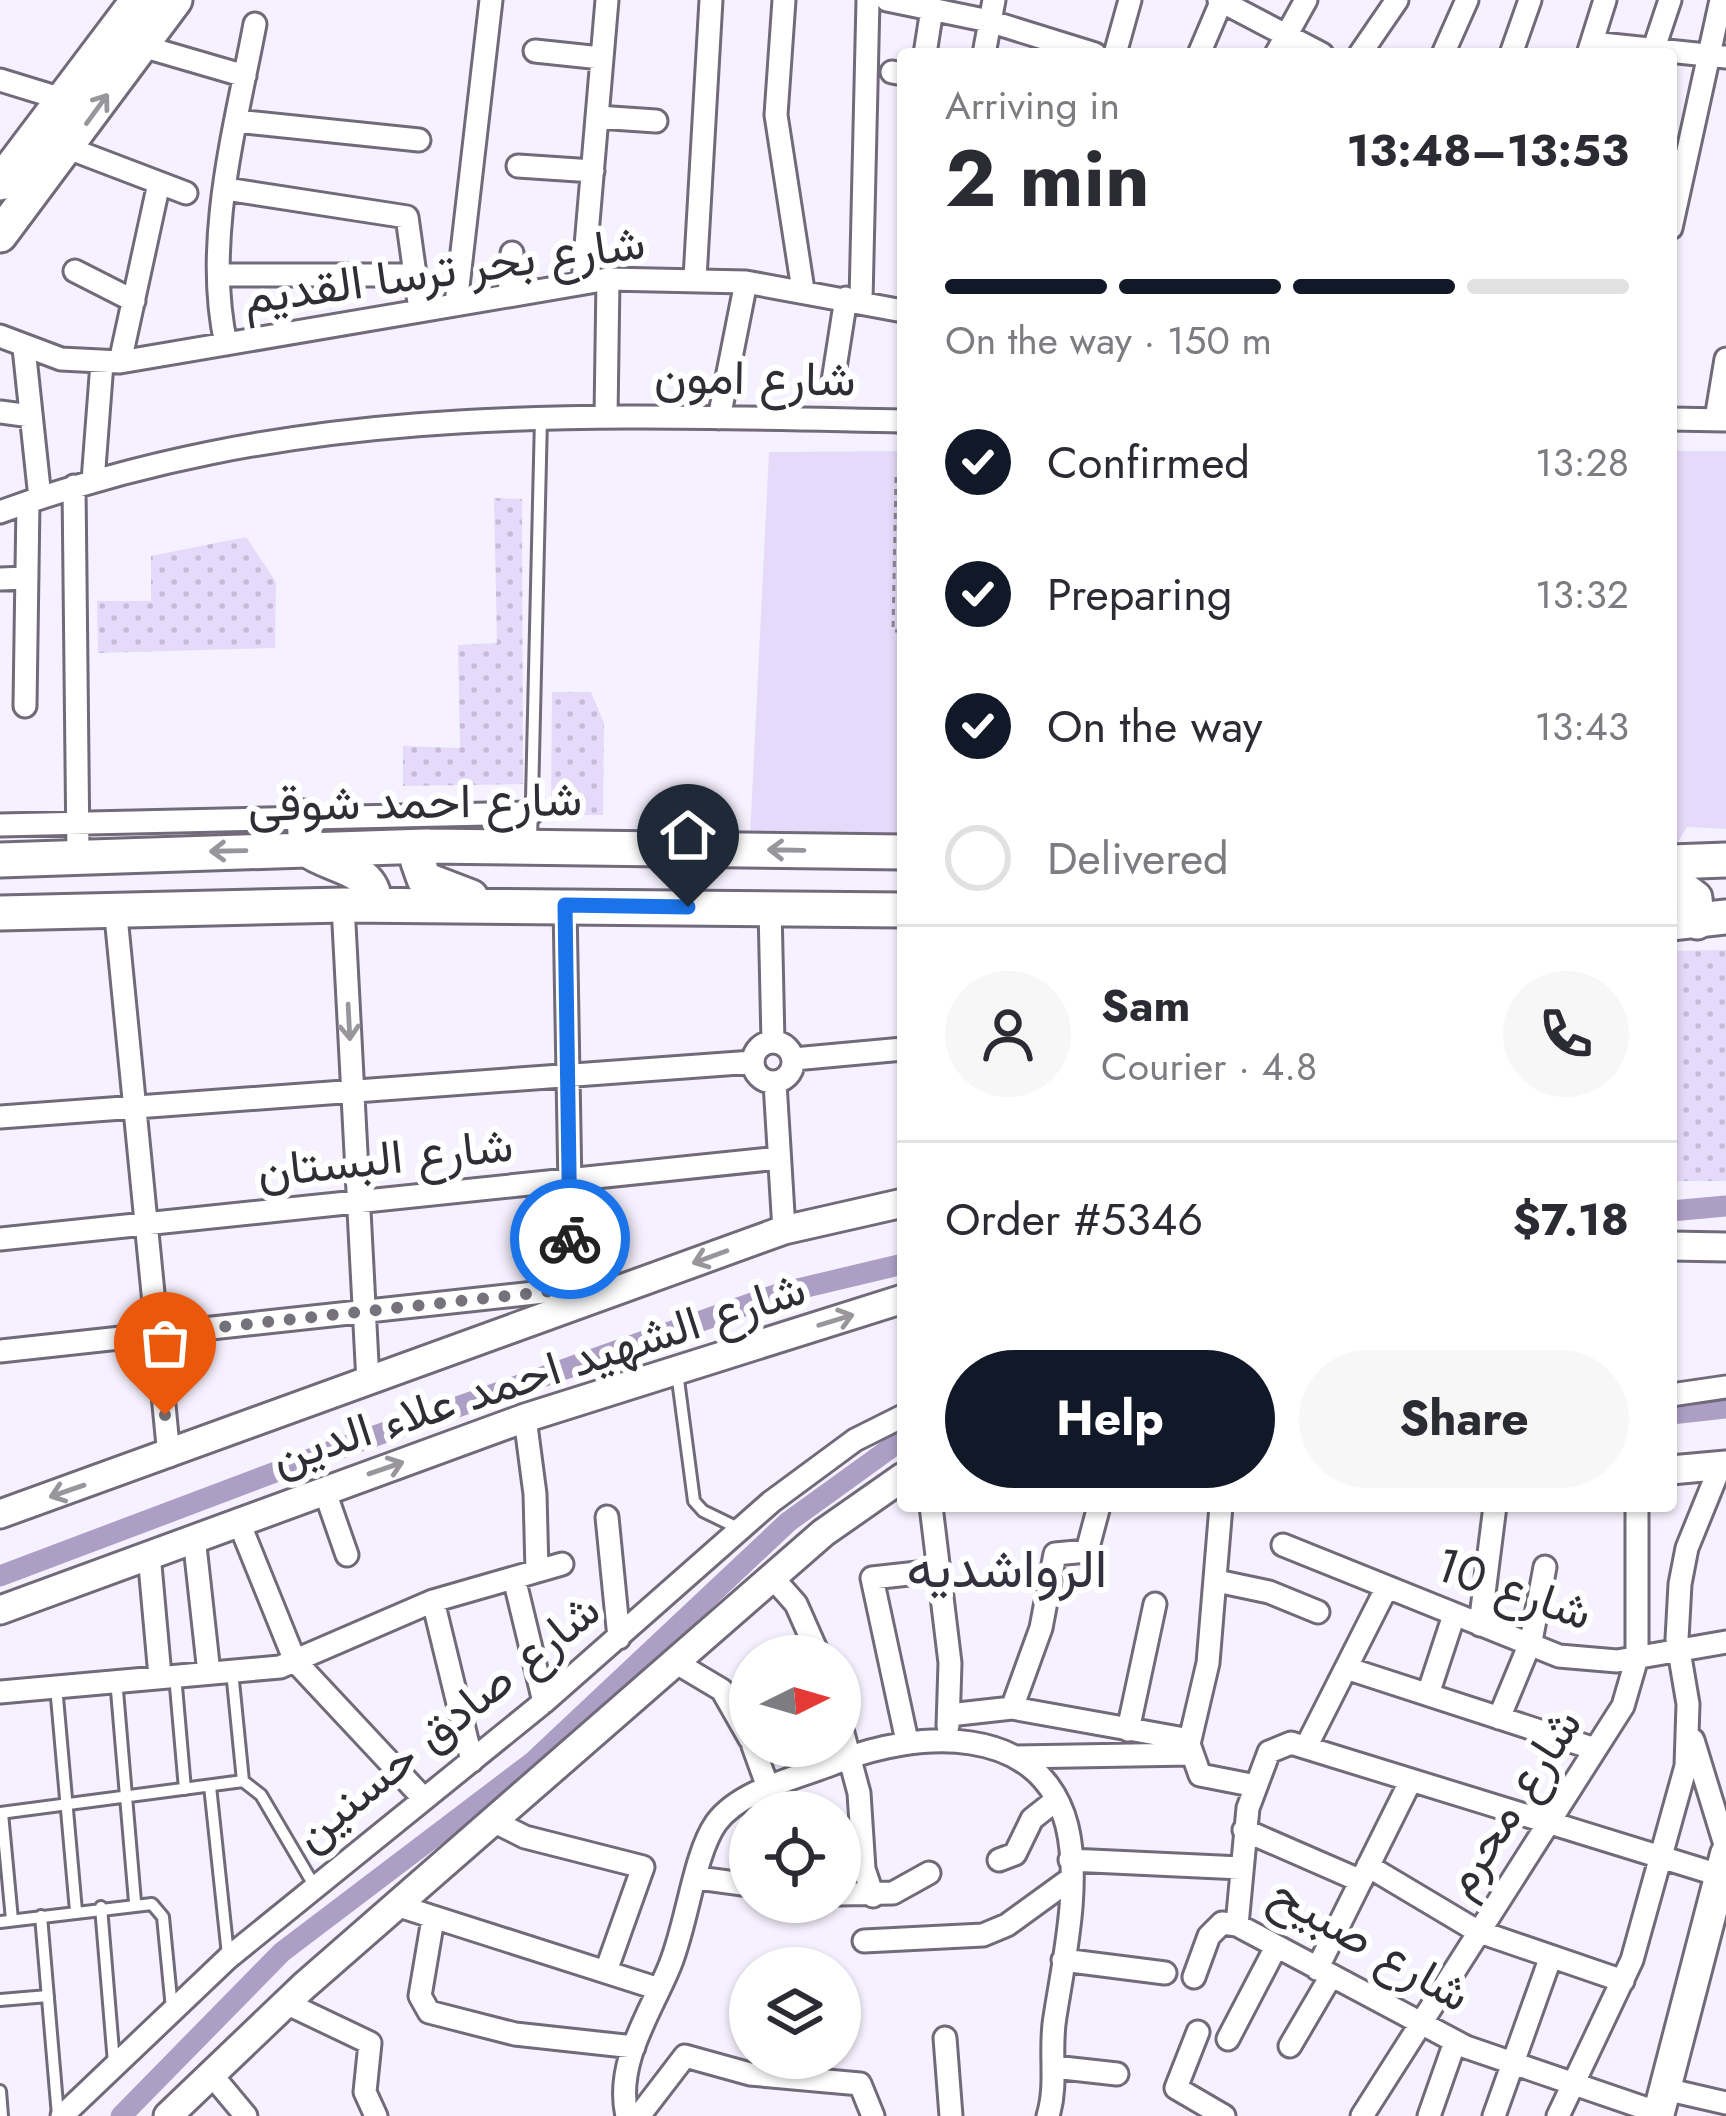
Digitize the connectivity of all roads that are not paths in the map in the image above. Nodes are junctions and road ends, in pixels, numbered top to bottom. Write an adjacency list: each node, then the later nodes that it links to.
1 (138, 0): 41 (main road)
2 (175, 0): 22 (main road)
3 (491, 0): 67 (street)
4 (607, 0): 38 (street)
5 (711, 0): 59 (street)
6 (784, 0): 63 (street)
7 (868, 0): 65 (street)
8 (887, 0): 18 (street)
9 (1130, 0): 26 (street)
10 (1221, 0): 21 (street); 27 (street)
11 (1306, 0): 21 (street)
12 (1396, 0): 30 (street)
13 (1467, 0): 31 (street)
14 (1530, 0): 32 (street)
15 (1605, 0): 33 (street)
16 (1670, 0): 34 (street)
17 (1721, 0): 37 (street)
18 (932, 9): 19 (street); 23 (street)
19 (992, 10): 24 (street); 25 (street)
20 (255, 24): 39 (street)
21 (1287, 32): 28 (street); 29 (street)
22 (142, 46): 39 (street); 46 (main road, one-way to 22)
23 (926, 48)
24 (985, 48)
25 (1081, 48)
26 (1117, 48)
27 (1201, 48)
28 (1279, 48)
29 (1312, 48)
30 (1364, 48)
31 (1446, 48)
32 (1513, 48)
33 (1590, 48)
34 (1654, 48)
35 (535, 51): 38 (street)
36 (1677, 53): 37 (street)
37 (1718, 56): 53 (street)
38 (602, 58): 42 (street)
39 (245, 76): 44 (street)
40 (0, 80): 41 (street)
41 (62, 99): 49 (main road)
42 (597, 117): 43 (street); 48 (street)
43 (656, 121)
44 (236, 122): 45 (street); 51 (street)
45 (419, 140)
46 (68, 148): 49 (main road); 50 (street)
47 (518, 166): 48 (street)
48 (593, 171): 61 (street)
49 (11, 175): 54 (main road)
50 (159, 183): 52 (street); 66 (street)
51 (226, 189): 57 (street); 58 (street)
52 (187, 193)
53 (1677, 206)
54 (4, 221)
55 (512, 253): 64 (street)
56 (75, 271): 66 (street)
57 (219, 275): 58 (street); 71 (street)
58 (413, 275): 68 (street)
59 (695, 278): 60 (street, شارع بحر ترسا القديم); 62 (street, شارع بحر ترسا القديم)
60 (608, 279): 61 (street, شارع بحر ترسا القديم); 78 (street)
61 (584, 281): 64 (street, شارع بحر ترسا القديم)
62 (746, 282): 63 (street, شارع بحر ترسا القديم); 80 (street)
63 (803, 290): 65 (street, شارع بحر ترسا القديم)
64 (509, 295): 67 (street, شارع بحر ترسا القديم)
65 (854, 299): 69 (street, شارع بحر ترسا القديم); 75 (street)
66 (134, 301): 74 (street)
67 (456, 304): 68 (street, شارع بحر ترسا القديم)
68 (420, 310): 71 (street, شارع بحر ترسا القديم)
69 (897, 310)
70 (0, 336): 72 (street, شارع بحر ترسا القديم)
71 (226, 344): 74 (street, شارع بحر ترسا القديم)
72 (24, 348): 74 (street, شارع بحر ترسا القديم); 77 (street)
73 (1726, 358): 82 (street)
74 (111, 362): 84 (street)
75 (833, 381)
76 (0, 412): 77 (street)
77 (31, 416): 85 (street)
78 (606, 417): 79 (street, شارع امون); 80 (street, شارع امون)
79 (541, 418): 84 (street, شارع امون); 91 (lane)
80 (718, 418): 83 (street, شارع امون)
81 (1677, 419): 82 (street)
82 (1721, 420)
83 (897, 421)
84 (83, 483): 85 (street, شارع امون); 93 (street)
85 (34, 500): 86 (street, شارع امون); 87 (street)
86 (0, 512)
87 (27, 578): 88 (street); 89 (street)
88 (0, 579)
89 (25, 706)
90 (0, 825): 93 (street)
91 (531, 830): 92 (street); 94 (main road, شارع احمد شوقى); 95 (main road, شارع احمد شوقى, one-way to 91)
92 (305, 833): 93 (main road, شارع احمد شوقى); 94 (main road, شارع احمد شوقى); 101 (main road)
93 (78, 839): 96 (main road, شارع احمد شوقى)
94 (427, 846): 100 (main road)
95 (897, 852)
96 (0, 860)
97 (1726, 860): 98 (main road)
98 (1677, 862)
99 (1677, 884): 107 (main road)
100 (493, 904): 101 (main road); 102 (main road)
101 (359, 905): 103 (main road); 114 (street, one-way to 114)
102 (565, 905): 104 (main road); 112 (street)
103 (115, 906): 106 (main road); 115 (street)
104 (770, 908): 105 (main road); 108 (street)
105 (897, 910)
106 (0, 913)
107 (1698, 920)
108 (773, 1042): 110 (street); 111 (street)
109 (897, 1050): 110 (street)
110 (794, 1059): 113 (street)
111 (753, 1062): 112 (street); 113 (street)
112 (567, 1077): 114 (street); 118 (street)
113 (775, 1083): 117 (street)
114 (353, 1088): 115 (street); 119 (street)
115 (134, 1105): 116 (street); 121 (street)
116 (0, 1117)
117 (779, 1158): 118 (street, شارع البستان); 122 (street)
118 (568, 1180): 119 (street, شارع البستان); 126 (street)
119 (358, 1202): 121 (street, شارع البستان); 128 (street)
120 (897, 1204): 122 (street, شارع الشهيد احمد علاء الدين)
121 (146, 1224): 123 (street, شارع البستان); 129 (street)
122 (784, 1230): 126 (street, شارع الشهيد احمد علاء الدين, one-way to 126)
123 (0, 1239)
124 (1677, 1246): 125 (street)
125 (1726, 1247)
126 (572, 1299): 128 (street); 132 (street, شارع الشهيد احمد علاء الدين)
127 (897, 1301): 131 (street, شارع الشهيد احمد علاء الدين, one-way to 127)
128 (364, 1312): 129 (street); 132 (street)
129 (156, 1334): 130 (street); 137 (street)
130 (0, 1351)
131 (676, 1368): 135 (street, شارع الشهيد احمد علاء الدين); 150 (lane)
132 (368, 1382): 137 (street, شارع الشهيد احمد علاء الدين)
133 (1726, 1387): 134 (street)
134 (1677, 1395)
135 (525, 1418): 141 (street, شارع الشهيد احمد علاء الدين, one-way to 135); 157 (street)
136 (897, 1419): 150 (street, شارع صادق حسنين)
137 (169, 1456): 147 (street, شارع الشهيد احمد علاء الدين, one-way to 147)
138 (1723, 1466): 139 (street); 173 (street)
139 (1677, 1470)
140 (897, 1482): 159 (street, شارع صادق حسنين)
141 (324, 1490): 149 (street, شارع الشهيد احمد علاء الدين); 154 (street)
142 (932, 1512): 158 (street)
143 (1097, 1512): 187 (street)
144 (1221, 1512): 161 (street)
145 (1494, 1512): 168 (street)
146 (1637, 1512): 174 (street, شارع محرم)
147 (0, 1514)
148 (607, 1517): 170 (street)
149 (238, 1520): 151 (street, شارع الشهيد احمد علاء الدين); 175 (street)
150 (741, 1529): 170 (street, شارع صادق حسنين)
151 (194, 1537): 153 (street, شارع الشهيد احمد علاء الدين); 179 (street)
152 (1283, 1545): 162 (street, شارع 10)
153 (149, 1554): 165 (street, شارع الشهيد احمد علاء الدين); 180 (street)
154 (347, 1556)
155 (562, 1564): 157 (street)
156 (1545, 1568): 172 (street)
157 (537, 1571): 160 (street)
158 (937, 1571): 188 (street); 193 (street)
159 (772, 1577): 169 (street); 176 (street, شارع صادق حسنين)
160 (514, 1578): 163 (street); 185 (street)
161 (1216, 1581): 166 (street); 194 (street)
162 (1387, 1587): 167 (street, شارع 10); 177 (street)
163 (433, 1601): 175 (street); 199 (street)
164 (1155, 1604): 191 (street)
165 (0, 1610)
166 (1318, 1612)
167 (1454, 1615): 168 (street, شارع 10); 184 (street)
168 (1480, 1625): 172 (street, شارع 10)
169 (810, 1635)
170 (620, 1638): 185 (street, شارع صادق حسنين)
171 (1726, 1642): 173 (street, شارع 10)
172 (1529, 1646): 174 (street, شارع 10); 189 (street)
173 (1680, 1651): 174 (street, شارع 10); 190 (street)
174 (1637, 1658): 196 (street, شارع محرم)
175 (295, 1661): 178 (street); 210 (street)
176 (675, 1662): 186 (street); 214 (street, شارع صادق حسنين)
177 (1346, 1668): 184 (street); 195 (street)
178 (232, 1671): 179 (street); 204 (lane)
179 (208, 1673): 180 (street)
180 (167, 1676): 181 (street); 207 (lane)
181 (116, 1679): 182 (street); 209 (lane)
182 (56, 1683): 183 (street); 212 (lane)
183 (0, 1692)
184 (1428, 1694): 189 (street)
185 (544, 1702): 199 (street, شارع صادق حسنين)
186 (729, 1703)
187 (1012, 1708): 188 (street); 191 (street)
188 (949, 1715): 192 (street)
189 (1499, 1718): 196 (street)
190 (1689, 1728): 217 (street); 221 (street)
191 (1128, 1730): 194 (street)
192 (948, 1740): 193 (street); 198 (street)
193 (907, 1741): 197 (street)
194 (1190, 1747): 198 (street); 206 (street)
195 (1306, 1748): 203 (street); 206 (street, شارع صبيح)
196 (1595, 1749): 215 (street, شارع محرم)
197 (861, 1754)
198 (1015, 1757): 211 (street)
199 (472, 1761): 210 (street, شارع صادق حسنين)
200 (760, 1767): 208 (street)
201 (826, 1767): 208 (street)
202 (853, 1767): 228 (street)
203 (1411, 1780): 215 (street); 223 (street)
204 (243, 1781): 205 (lane); 226 (lane)
205 (209, 1786): 207 (lane); 240 (lane)
206 (1256, 1786): 216 (street, شارع صبيح)
207 (185, 1789): 209 (lane)
208 (769, 1790): 224 (street)
209 (126, 1797): 212 (lane); 229 (lane)
210 (424, 1799): 226 (street, شارع صادق حسنين)
211 (1056, 1800): 218 (street); 220 (street)
212 (66, 1804): 213 (lane); 232 (lane)
213 (1, 1813): 235 (lane)
214 (493, 1821): 230 (street, شارع صادق حسنين); 243 (street)
215 (1548, 1822): 217 (street); 237 (street, شارع محرم)
216 (1244, 1830): 219 (street, شارع صبيح); 223 (street)
217 (1663, 1857): 221 (street); 247 (street)
218 (999, 1860)
219 (1241, 1868): 220 (street); 236 (street, شارع صبيح)
220 (1070, 1870): 238 (street); 242 (street)
221 (1722, 1870): 268 (main road)
222 (928, 1873): 228 (street)
223 (1365, 1874): 237 (street); 245 (street)
224 (698, 1877): 225 (street); 248 (street)
225 (729, 1882)
226 (315, 1887): 240 (street, شارع صادق حسنين)
227 (861, 1895): 228 (street)
228 (873, 1895)
229 (135, 1902): 231 (lane); 252 (lane)
230 (396, 1905): 234 (street); 251 (street, شارع صادق حسنين)
231 (101, 1907): 232 (lane); 261 (lane)
232 (76, 1911): 233 (lane)
233 (41, 1916): 235 (lane); 249 (lane)
234 (433, 1919): 243 (street); 258 (street)
235 (6, 1921)
236 (1237, 1925): 239 (street, شارع صبيح); 246 (street)
237 (1477, 1931): 241 (street); 253 (street, شارع محرم)
238 (864, 1941)
239 (1276, 1947): 245 (street, شارع صبيح); 256 (street)
240 (228, 1958): 252 (street, شارع صادق حسنين)
241 (1550, 1959): 247 (street); 260 (street)
242 (1064, 1960): 244 (street); 262 (street)
243 (606, 1971): 248 (street)
244 (1165, 1973)
245 (1324, 1973): 253 (street, شارع صبيح); 259 (street)
246 (1194, 1977)
247 (1623, 1981): 265 (street)
248 (659, 1989): 258 (street)
249 (48, 1996): 250 (lane); 270 (lane)
250 (0, 2000)
251 (286, 2002): 263 (street, شارع صادق حسنين); 273 (street)
252 (172, 2012): 261 (street, شارع صادق حسنين)
253 (1418, 2022): 257 (street, شارع صبيح); 280 (street, شارع محرم)
254 (1198, 2032): 279 (street)
255 (945, 2038): 277 (street)
256 (1228, 2039)
257 (1455, 2042): 260 (street, شارع صبيح); 281 (street)
258 (634, 2047): 274 (street)
259 (1290, 2047)
260 (1512, 2065): 265 (street, شارع صبيح); 282 (street)
261 (115, 2067): 270 (street, شارع صادق حسنين)
262 (1054, 2067): 264 (street); 278 (street)
263 (212, 2074): 271 (street, شارع صادق حسنين); 272 (street)
264 (1117, 2074)
265 (1571, 2084): 268 (street, شارع صبيح); 283 (street)
266 (0, 2091): 269 (lane)
267 (1725, 2100): 268 (street, شارع صبيح)
268 (1661, 2106)
269 (2, 2116)
270 (60, 2116)
271 (168, 2116)
272 (245, 2116)
273 (376, 2116)
274 (627, 2116)
275 (639, 2116): 276 (street)
276 (873, 2116)
277 (951, 2116)
278 (1048, 2116)
279 (1224, 2116)
280 (1363, 2116)
281 (1430, 2116)
282 (1494, 2116)
283 (1558, 2116)

